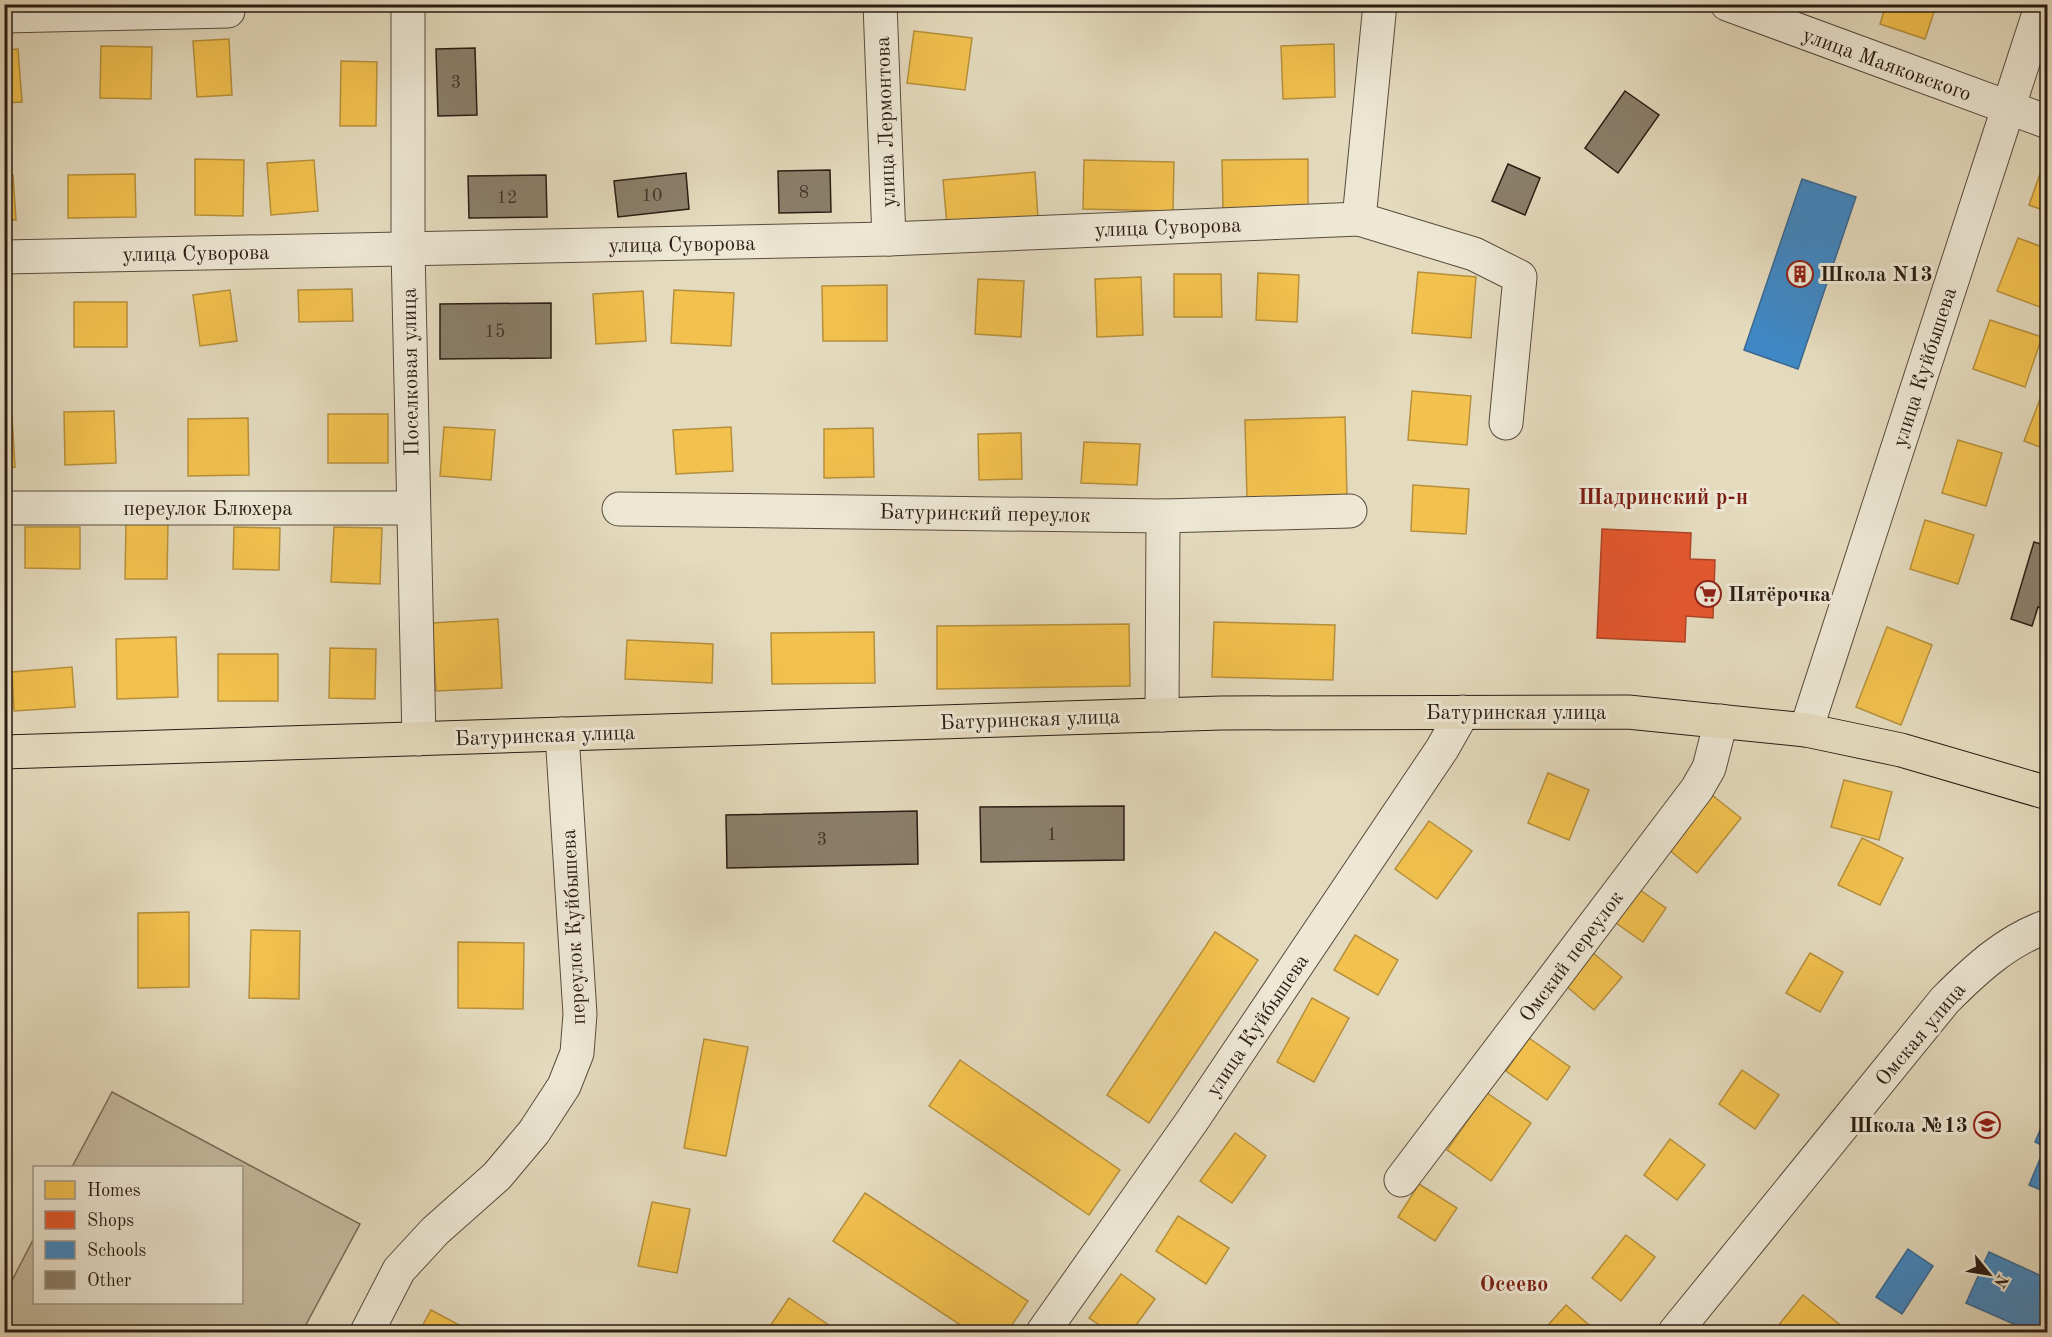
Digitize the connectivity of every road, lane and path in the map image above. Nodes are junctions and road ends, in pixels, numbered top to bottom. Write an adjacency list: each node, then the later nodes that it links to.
1 (228, 4): 7 (street)
2 (408, 4): 12 (street, Поселковая улица)
3 (880, 4): 11 (street, улица Лермонтова)
4 (1380, 4): 10 (street)
5 (1726, 4): 8 (street, улица Маяковского)
6 (2042, 4): 8 (street, улица Куйбышева)
7 (4, 16)
8 (2008, 108): 9 (street, улица Маяковского); 23 (street, улица Куйбышева)
9 (2048, 122)
10 (1359, 219): 11 (street, улица Суворова); 14 (street, улица Суворова)
11 (889, 240): 12 (street, улица Суворова)
12 (408, 249): 13 (street, улица Суворова); 16 (street, Поселковая улица)
13 (4, 257)
14 (1506, 423)
15 (4, 508): 16 (street, переулок Блюхера)
16 (412, 508): 25 (street, Поселковая улица)
17 (619, 509): 19 (street, Батуринский переулок)
18 (1350, 512): 19 (street, Батуринский переулок)
19 (1163, 516): 21 (street)
20 (1463, 712): 21 (main road, Батуринская улица); 22 (main road, Батуринская улица); 31 (street, улица Куйбышева)
21 (1162, 715): 24 (main road, Батуринская улица)
22 (1721, 721): 23 (main road, Батуринская улица); 29 (street, Омский переулок)
23 (1806, 730): 27 (main road, Батуринская улица)
24 (562, 734): 25 (main road, Батуринская улица); 30 (street, переулок Куйбышева)
25 (419, 739): 26 (main road, Батуринская улица)
26 (4, 752)
27 (2048, 793)
28 (2048, 926): 32 (street, Омская улица)
29 (1401, 1180)
30 (367, 1332)
31 (1043, 1332)
32 (1675, 1332)

